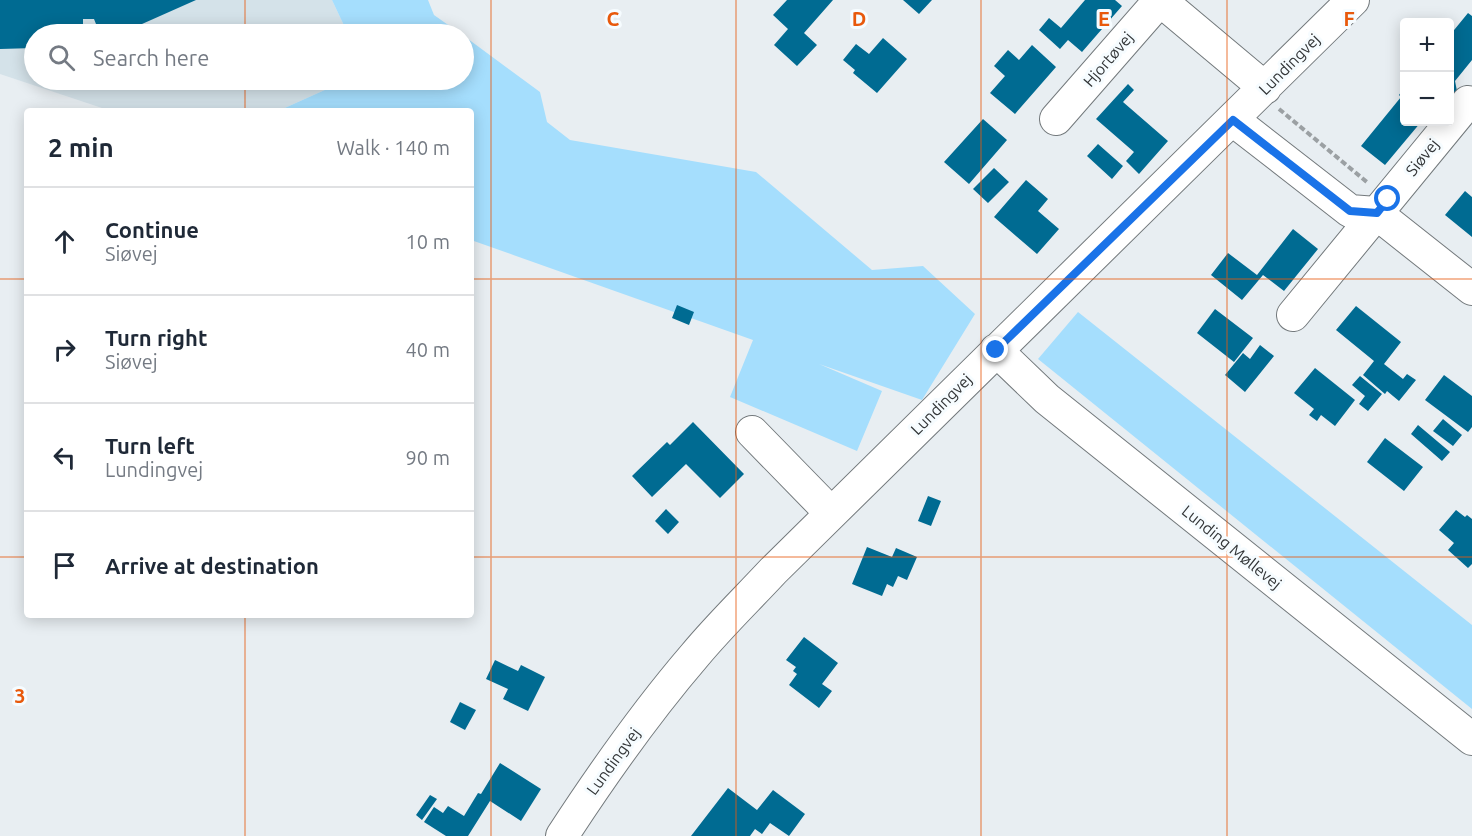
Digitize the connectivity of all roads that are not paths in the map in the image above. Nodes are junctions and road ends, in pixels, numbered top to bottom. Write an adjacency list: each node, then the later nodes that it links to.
1 (1160, 0): 3 (street, Hjortøvej); 5 (street, Hjortøvej)
2 (1353, 0): 3 (street, Lundingvej)
3 (1262, 91): 6 (street, Lundingvej)
4 (1468, 102): 7 (street, Siøvej)
5 (1056, 119)
6 (1233, 120): 7 (street); 10 (street, Lundingvej)
7 (1382, 206): 8 (street); 9 (street, Siøvej)
8 (1472, 289)
9 (1293, 315)
10 (996, 350): 12 (street, Lundingvej); 13 (street, Lunding Møllevej)
11 (752, 432): 12 (street)
12 (831, 513): 14 (street, Lundingvej)
13 (1472, 739)
14 (562, 836)

